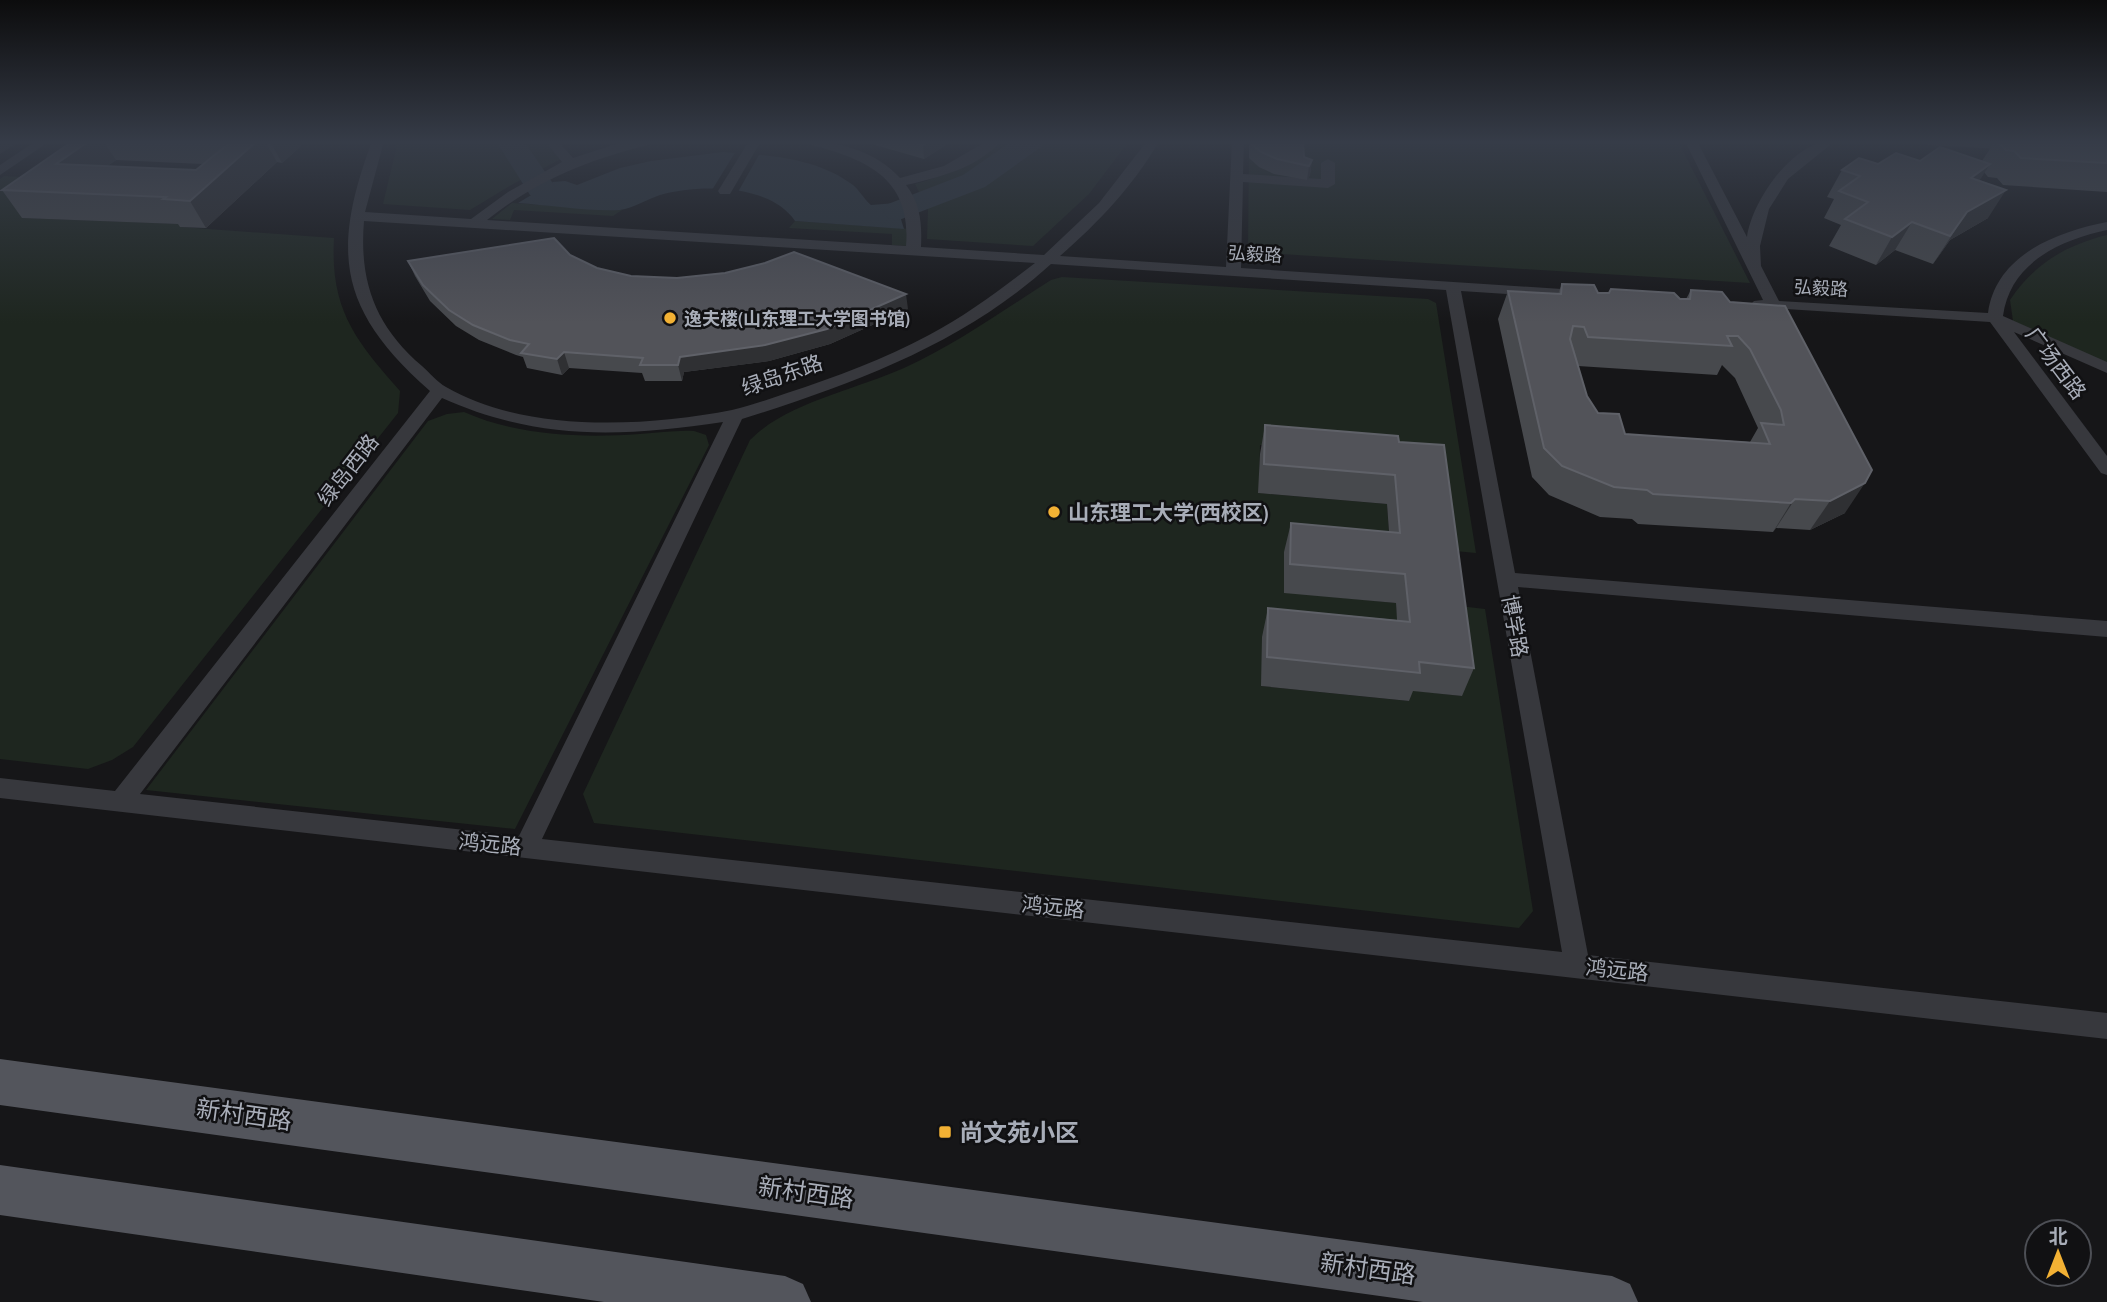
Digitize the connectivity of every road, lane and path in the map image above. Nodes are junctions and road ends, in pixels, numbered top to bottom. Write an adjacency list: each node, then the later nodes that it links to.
1 (359, 202): 8 (street)
2 (502, 202): 9 (street)
3 (911, 202): 11 (street)
4 (1107, 202): 12 (street, 绿岛东路)
5 (1236, 202): 14 (street)
6 (1721, 202): 13 (street)
7 (1764, 202): 13 (street)
8 (356, 216): 9 (street, 弘毅路); 21 (street)
9 (473, 224): 11 (street, 弘毅路)
10 (2107, 226): 19 (street)
11 (913, 253): 12 (street, 弘毅路)
12 (1044, 261): 14 (street, 弘毅路); 22 (street, 绿岛东路)
13 (1754, 267): 18 (street)
14 (1233, 272): 15 (street, 弘毅路)
15 (1453, 286): 16 (street, 弘毅路); 24 (street, 博学路)
16 (1606, 295)
17 (1745, 303): 18 (street, 弘毅路)
18 (1773, 305): 19 (street, 弘毅路)
19 (1995, 318): 20 (street); 23 (street, 广场西路)
20 (2107, 368)
21 (439, 390): 22 (street); 27 (street, 绿岛西路)
22 (735, 415): 28 (street, 绿岛东路)
23 (2107, 469)
24 (1507, 579): 25 (street); 29 (street, 博学路)
25 (2107, 629)
26 (0, 788): 27 (street, 鸿远路)
27 (120, 802): 28 (street, 鸿远路)
28 (525, 848): 29 (street, 鸿远路)
29 (1577, 966): 30 (street, 鸿远路)
30 (2107, 1026)
31 (0, 1082): 34 (main road, 新村西路)
32 (0, 1190): 33 (main road)
33 (785, 1302)
34 (1612, 1302)

